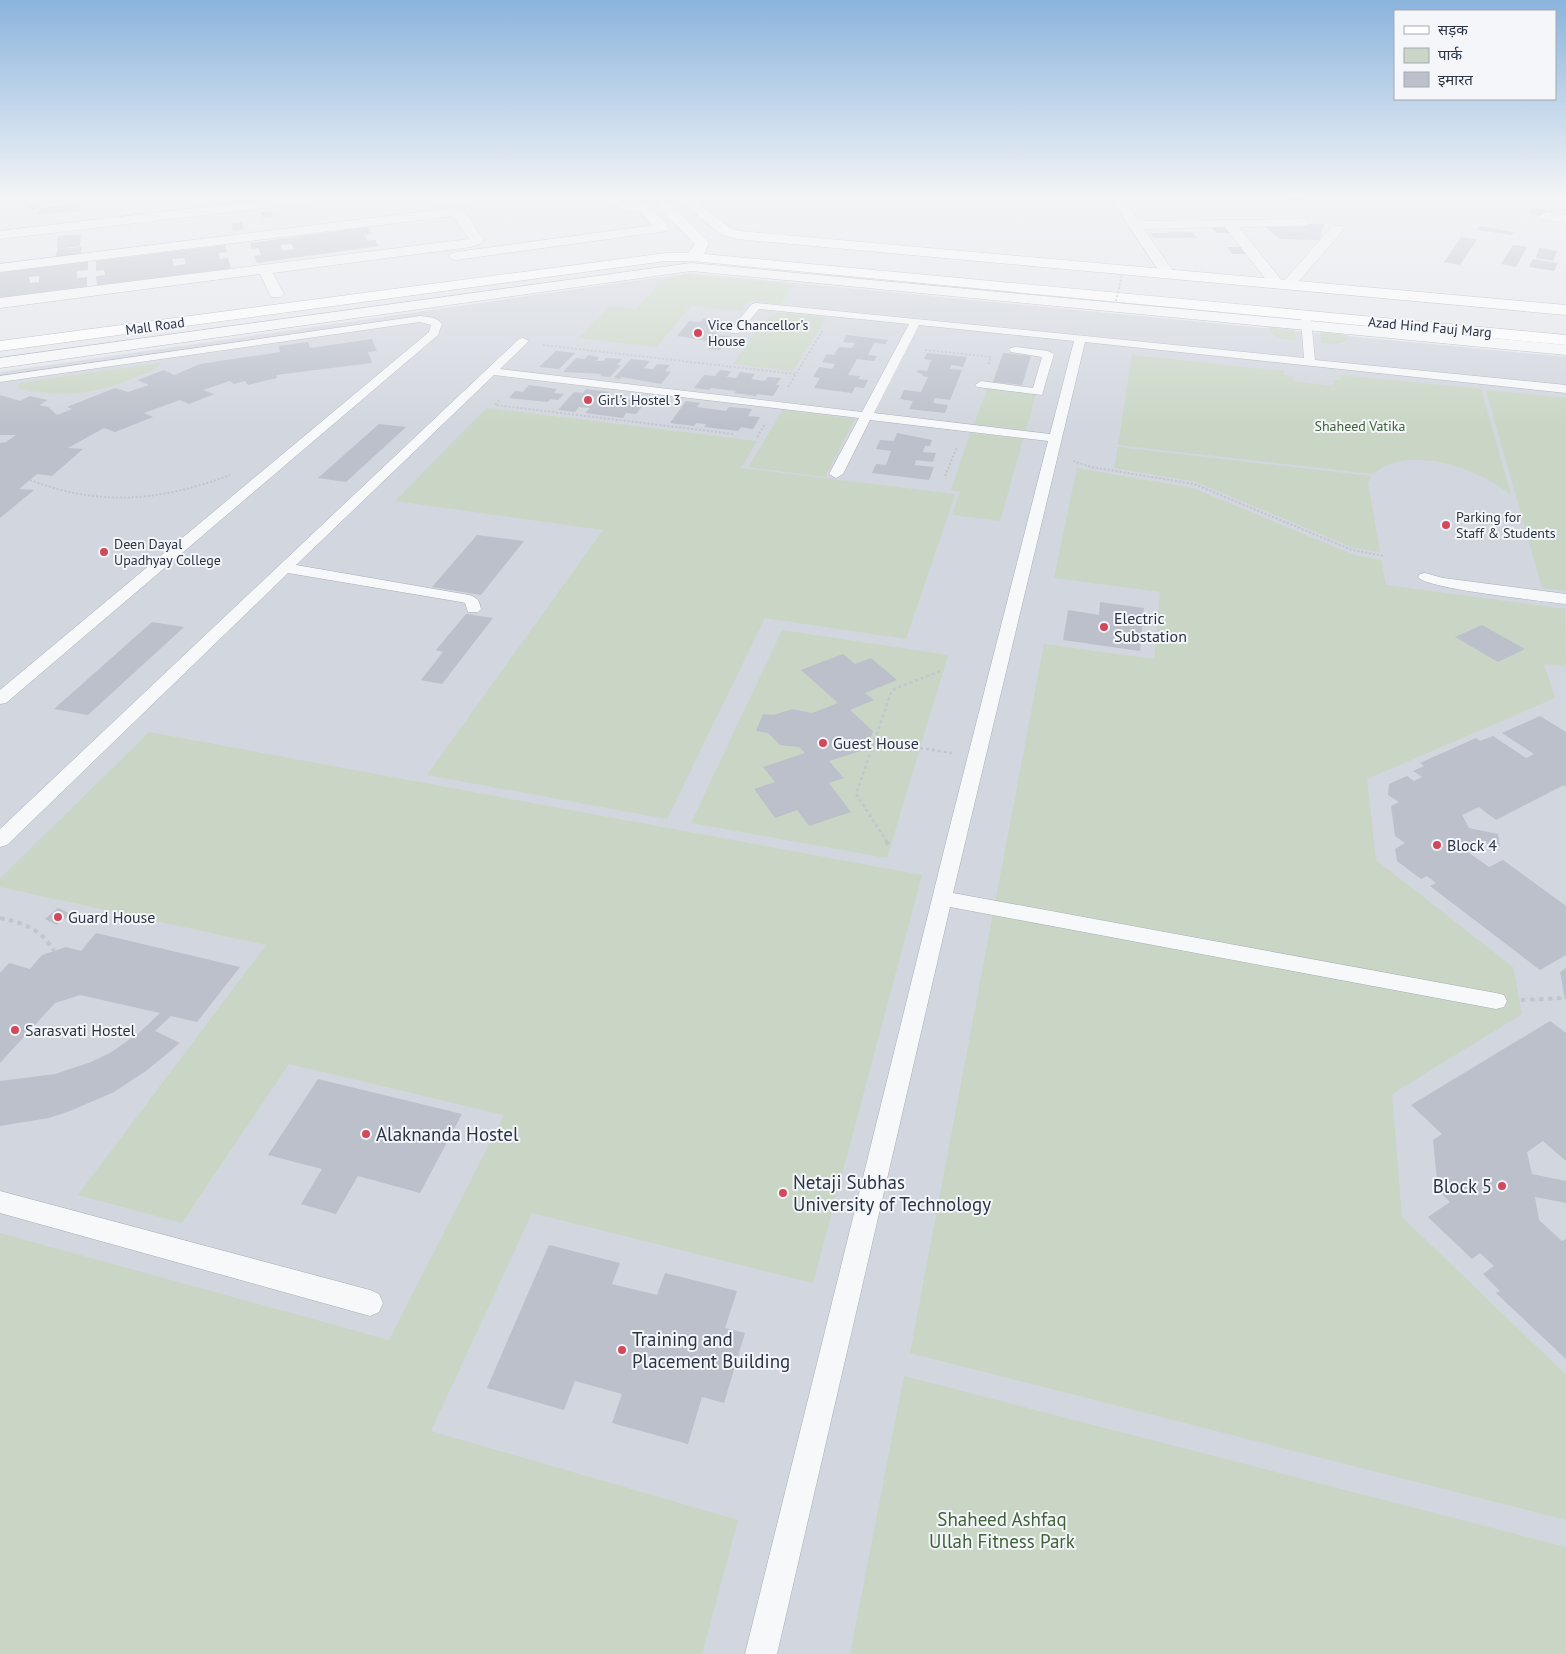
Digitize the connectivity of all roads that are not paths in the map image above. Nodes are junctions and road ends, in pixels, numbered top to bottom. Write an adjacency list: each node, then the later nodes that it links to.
1 (91, 272): 18 (street)
2 (246, 272): 18 (street)
3 (248, 272): 17 (street)
4 (331, 272): 17 (street)
5 (386, 272): 17 (street)
6 (442, 272): 15 (main road)
7 (471, 272): 30 (main road, Mall Road)
8 (622, 272): 33 (street)
9 (800, 272): 23 (main road, Azad Hind Fauj Marg)
10 (1021, 272): 25 (main road, Azad Hind Fauj Marg)
11 (1148, 272): 14 (main road)
12 (1272, 272): 16 (street)
13 (1294, 272): 16 (street)
14 (1168, 274): 16 (main road)
15 (363, 283)
16 (1282, 284): 21 (main road)
17 (269, 285): 19 (main road); 22 (street)
18 (90, 291): 20 (street)
19 (295, 292)
20 (0, 303)
21 (1566, 310)
22 (0, 316)
23 (1305, 320): 28 (main road, Azad Hind Fauj Marg); 32 (street); 34 (lane)
24 (915, 322): 26 (lane); 27 (lane); 40 (lane)
25 (1566, 322)
26 (735, 331)
27 (1080, 339): 34 (lane); 35 (lane)
28 (1566, 340)
29 (523, 341): 36 (lane)
30 (0, 346)
31 (1015, 350): 35 (lane)
32 (1566, 350)
33 (0, 363)
34 (1310, 363): 39 (lane)
35 (1058, 368): 38 (lane); 41 (lane)
36 (491, 371): 40 (lane); 43 (lane)
37 (0, 380): 47 (lane)
38 (981, 385)
39 (1566, 389)
40 (866, 416): 41 (lane); 42 (lane)
41 (1052, 446): 49 (lane)
42 (836, 474)
43 (285, 568): 46 (lane); 48 (lane)
44 (1425, 577): 45 (lane)
45 (1566, 599)
46 (473, 609)
47 (0, 699)
48 (0, 840)
49 (942, 898): 50 (lane); 53 (lane)
50 (1496, 1001)
51 (0, 1202): 52 (lane)
52 (370, 1303)
53 (761, 1654)

